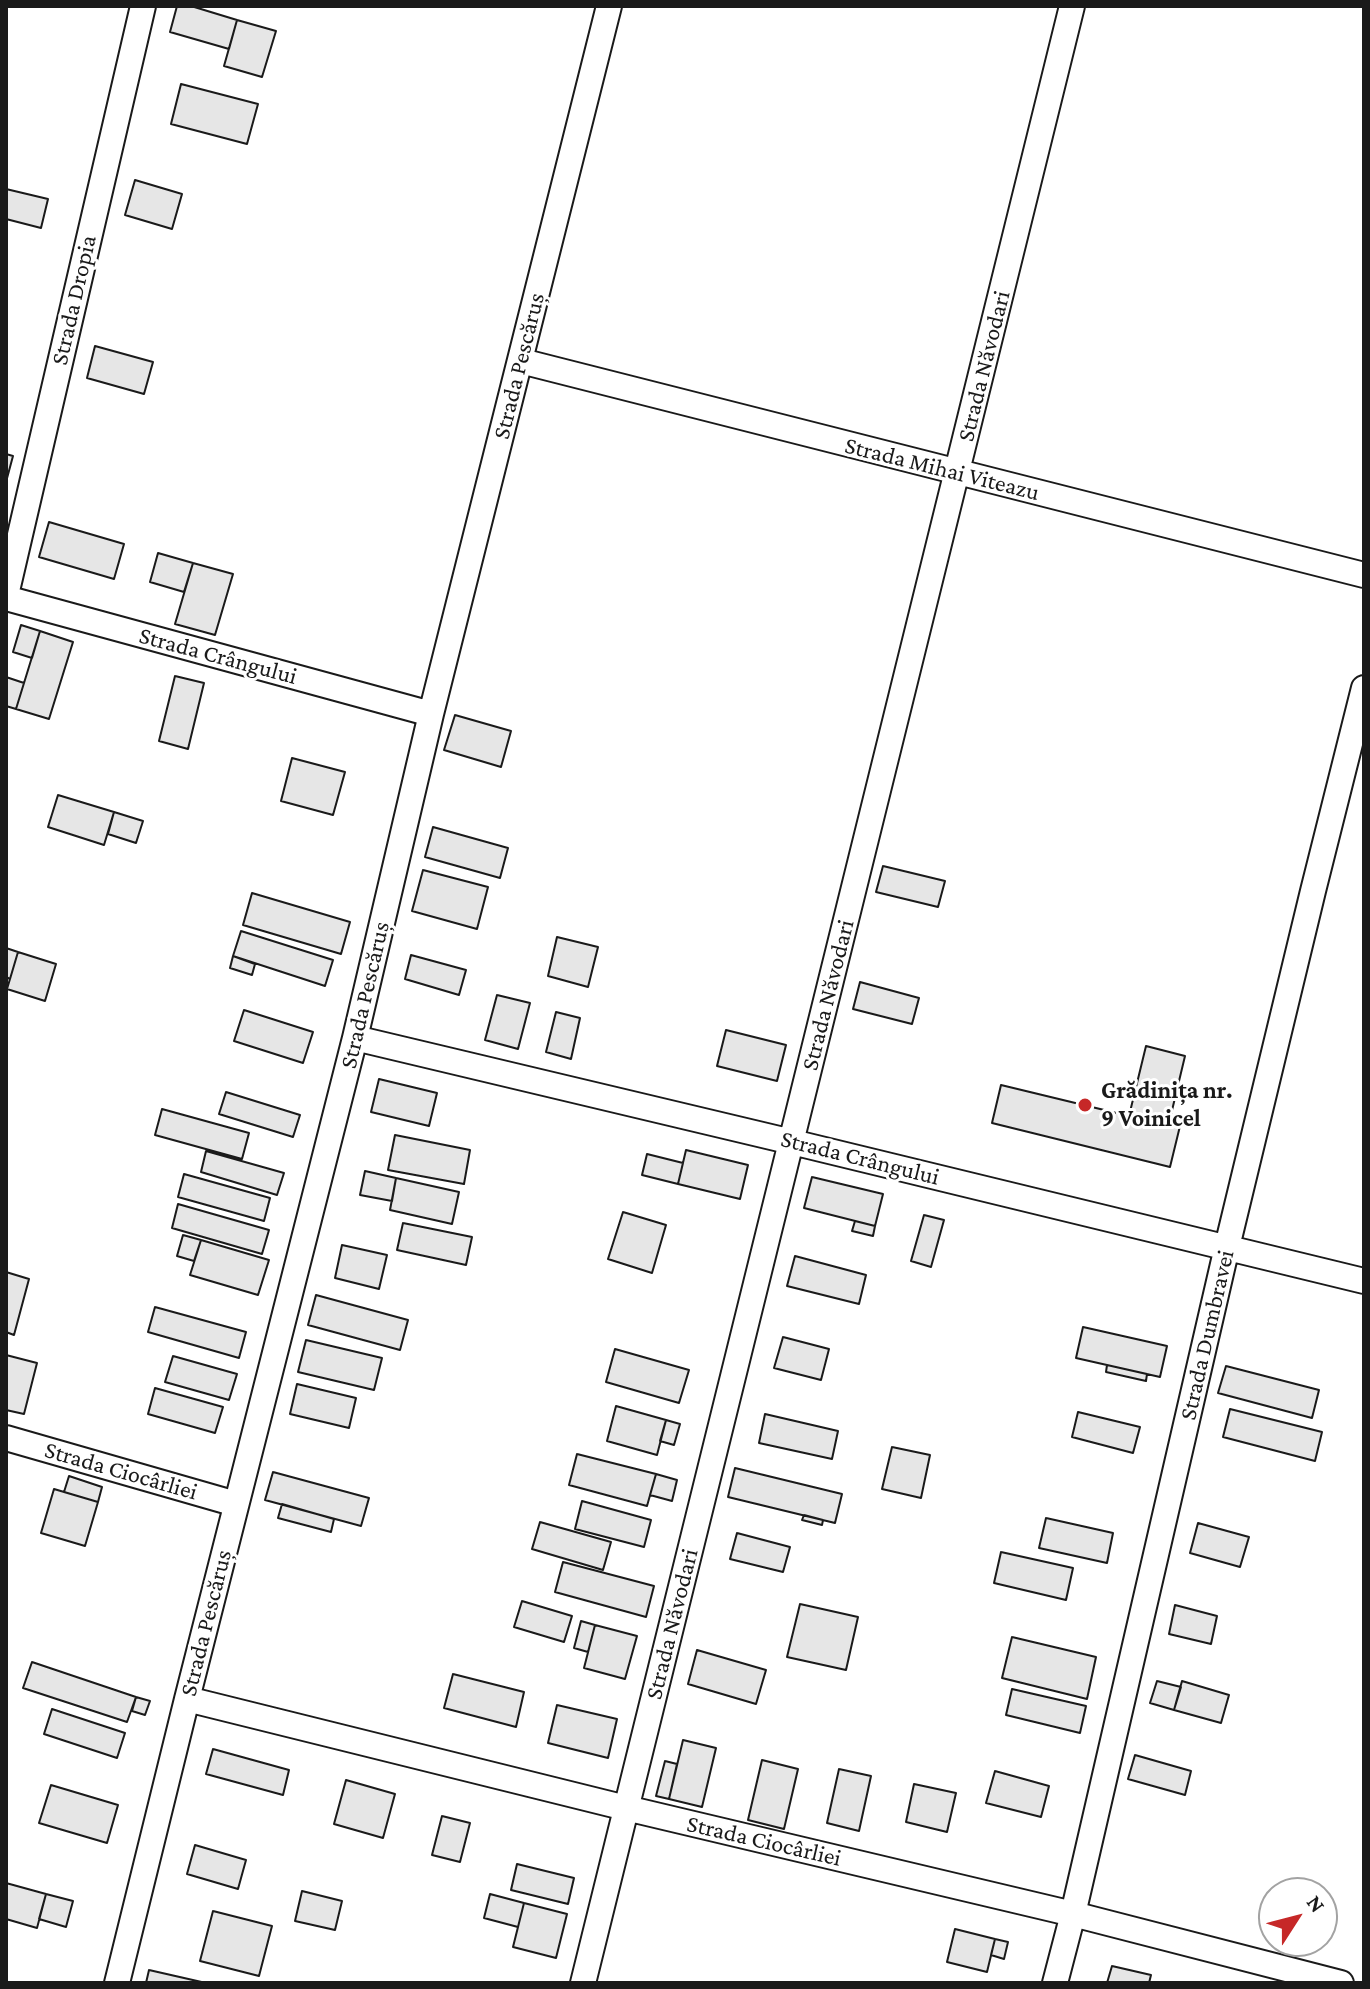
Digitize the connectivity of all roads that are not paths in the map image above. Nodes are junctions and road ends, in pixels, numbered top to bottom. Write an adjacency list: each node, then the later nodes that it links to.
1 (143, 6): 7 (street, Strada Dropia)
2 (609, 6): 4 (street, Strada Pescăruș)
3 (1072, 6): 5 (street, Strada Năvodari)
4 (521, 361): 5 (street, Strada Mihai Viteazu); 9 (street, Strada Pescăruș)
5 (958, 473): 6 (street, Strada Mihai Viteazu); 11 (street, Strada Năvodari)
6 (1364, 575)
7 (6, 596): 9 (street, Strada Crângului)
8 (1364, 688): 12 (street, Strada Dumbravei)
9 (431, 714): 10 (street, Strada Pescăruș)
10 (355, 1038): 11 (street, Strada Crângului); 15 (street, Strada Pescăruș)
11 (792, 1142): 12 (street, Strada Crângului); 17 (street, Strada Năvodari)
12 (1227, 1247): 13 (street, Strada Crângului); 18 (street, Strada Dumbravei)
13 (1364, 1281)
14 (6, 1438): 15 (street, Strada Ciocârliei)
15 (236, 1504): 16 (street, Strada Pescăruș)
16 (187, 1699): 17 (street, Strada Ciocârliei); 19 (street, Strada Pescăruș)
17 (626, 1808): 18 (street, Strada Ciocârliei); 20 (street, Strada Năvodari)
18 (1073, 1914): 21 (street, Strada Dumbravei); 22 (street, Strada Ciocârliei)
19 (117, 1983)
20 (583, 1983)
21 (1055, 1983)
22 (1341, 1983)

